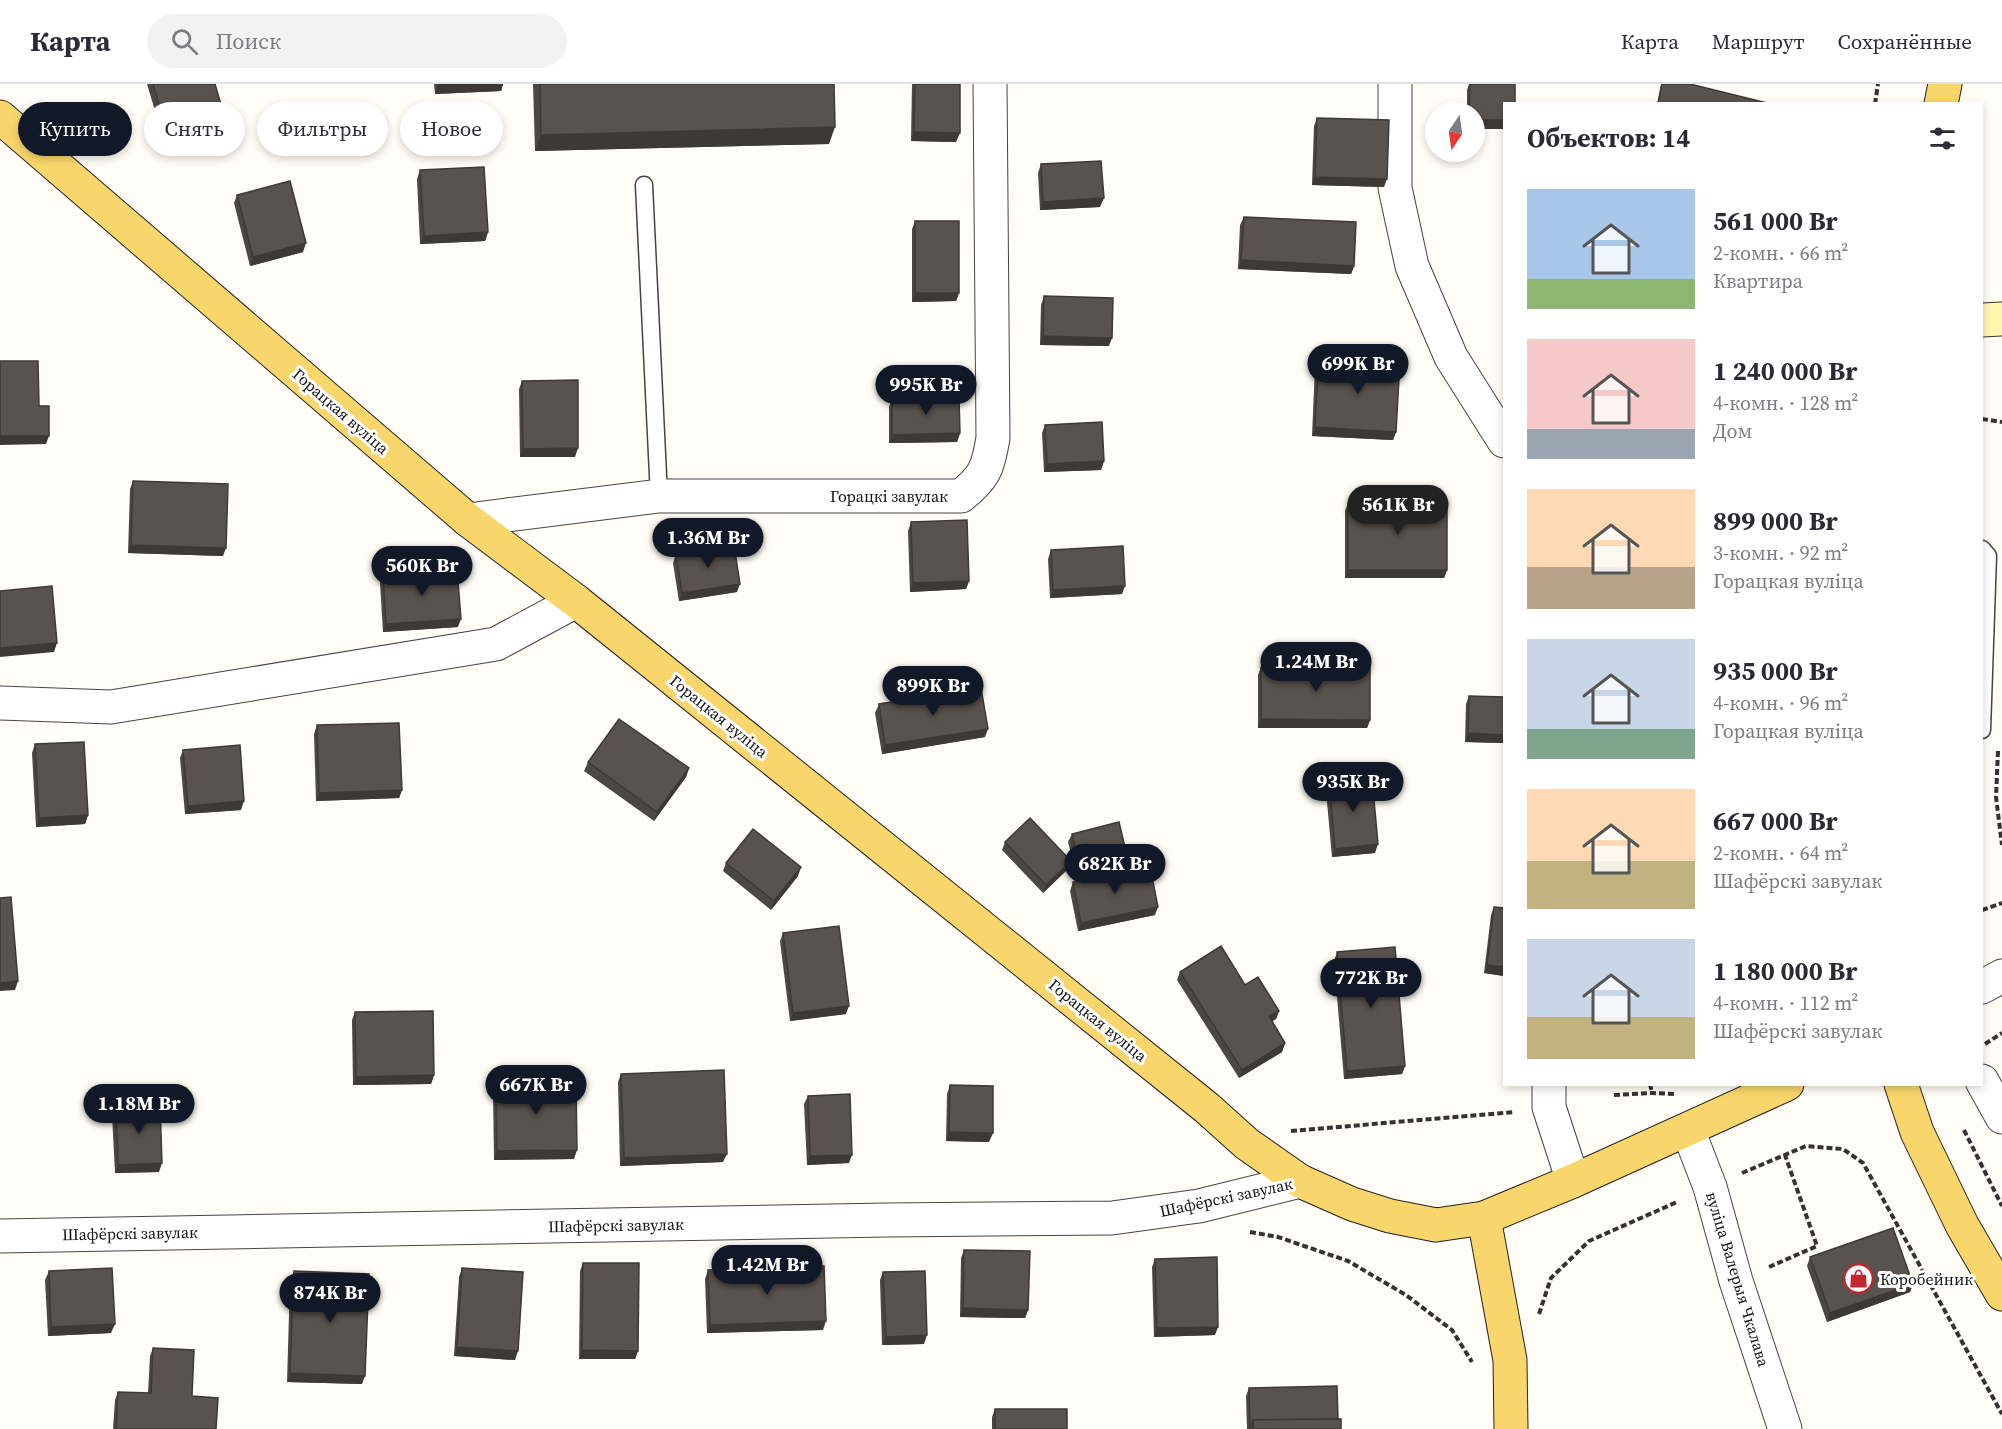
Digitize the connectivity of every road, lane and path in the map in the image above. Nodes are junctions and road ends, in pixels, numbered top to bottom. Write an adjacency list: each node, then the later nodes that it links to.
1 (990, 84): 14 (street, Горацкі завулак)
2 (1395, 84): 13 (street)
3 (1878, 84): 5 (path)
4 (1945, 84): 6 (main road)
5 (1875, 102)
6 (1941, 102)
7 (0, 117): 15 (main road, Горацкая вуліца)
8 (644, 185): 14 (lane)
9 (2002, 319): 10 (main road)
10 (1983, 320)
11 (1983, 419): 12 (path)
12 (2002, 422)
13 (1503, 439)
14 (659, 496): 15 (street, Горацкі завулак)
15 (468, 520): 17 (main road, Горацкая вуліца)
16 (1983, 550): 18 (lane)
17 (576, 601): 19 (street); 40 (main road, Горацкая вуліца)
18 (1983, 701)
19 (0, 703)
20 (1996, 797): 21 (path)
21 (2002, 845)
22 (2002, 903): 23 (path)
23 (1983, 910)
24 (2002, 976): 25 (street)
25 (1983, 986)
26 (2002, 1033): 27 (path)
27 (1983, 1045)
28 (1983, 1083): 35 (street)
29 (1549, 1086): 41 (street)
30 (1650, 1086): 33 (path)
31 (1783, 1086): 37 (main road, Горацкая вуліца)
32 (1902, 1086): 48 (main road)
33 (1652, 1093)
34 (1523, 1112): 38 (path)
35 (2002, 1117)
36 (1963, 1127): 43 (path)
37 (1689, 1130): 41 (main road, Горацкая вуліца); 42 (street, вуліца Валерыя Чкалава)
38 (1280, 1132)
39 (1785, 1155): 42 (path); 47 (path); 51 (path)
40 (1300, 1181): 44 (main road, Горацкая вуліца); 46 (street, Шафёрскі завулак)
41 (1573, 1181): 44 (main road, Горацкая вуліца)
42 (1710, 1187): 47 (street, вуліца Валерыя Чкалава); 49 (path)
43 (2002, 1206)
44 (1484, 1218): 52 (main road)
45 (1247, 1232): 50 (path)
46 (0, 1236)
47 (1736, 1281): 53 (street, вуліца Валерыя Чкалава)
48 (2002, 1294)
49 (1539, 1316)
50 (1472, 1362)
51 (2002, 1414)
52 (1511, 1429)
53 (1785, 1429)

